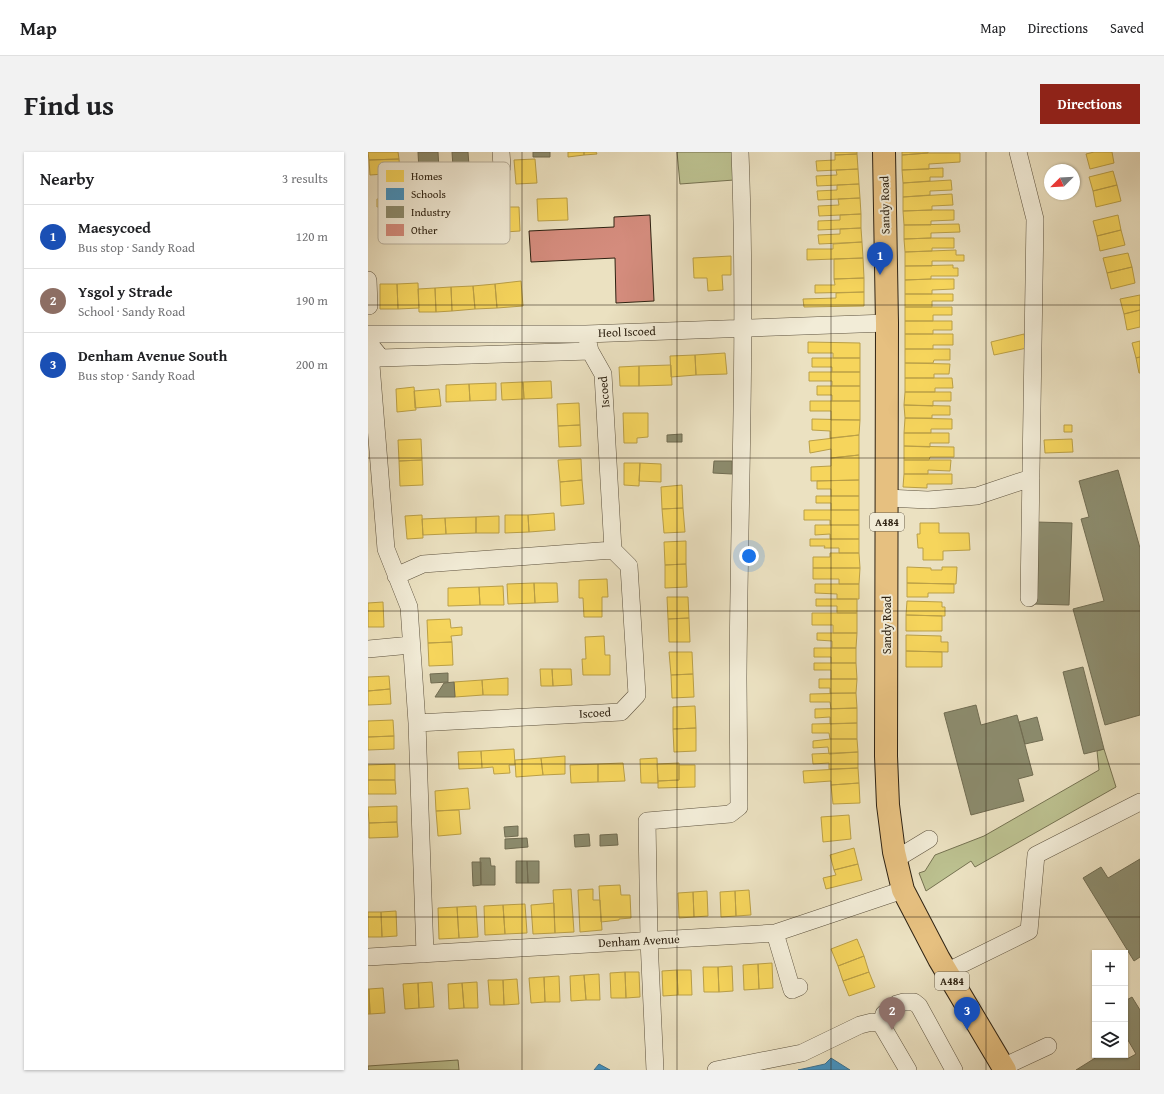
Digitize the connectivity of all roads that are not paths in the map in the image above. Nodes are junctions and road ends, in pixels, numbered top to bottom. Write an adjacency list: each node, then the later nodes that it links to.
1 (740, 152): 7 (street)
2 (884, 152): 6 (main road, Sandy Road / A484)
3 (1018, 152): 13 (street)
4 (368, 280): 5 (street)
5 (369, 306)
6 (887, 323): 7 (street, Heol Iscoed); 14 (main road, Sandy Road / A484)
7 (743, 328): 9 (street, Heol Iscoed); 26 (street)
8 (368, 334): 9 (street, Heol Iscoed)
9 (586, 334): 11 (street, Iscoed)
10 (368, 342): 11 (street)
11 (590, 351): 15 (street, Iscoed)
12 (368, 357): 16 (street)
13 (1031, 478): 14 (street); 17 (street)
14 (887, 498): 23 (main road, Sandy Road / A484)
15 (613, 550): 16 (street); 20 (street, Iscoed)
16 (396, 576): 18 (street)
17 (1029, 598)
18 (411, 645): 19 (street); 20 (street)
19 (368, 649)
20 (418, 724): 27 (street)
21 (1140, 802): 29 (street)
22 (929, 839): 23 (street)
23 (896, 859): 24 (main road, Sandy Road / A484)
24 (904, 890): 25 (street, Denham Avenue); 29 (main road, Sandy Road / A484)
25 (774, 933): 26 (street, Denham Avenue); 30 (street)
26 (649, 940): 27 (street, Denham Avenue); 34 (street)
27 (424, 954): 28 (street, Denham Avenue)
28 (368, 957)
29 (946, 972): 33 (main road, Sandy Road / A484)
30 (799, 987)
31 (881, 1024): 35 (street); 36 (street); 37 (street)
32 (1048, 1046): 33 (street)
33 (1004, 1068)
34 (655, 1070)
35 (716, 1070)
36 (908, 1070)
37 (954, 1070)

